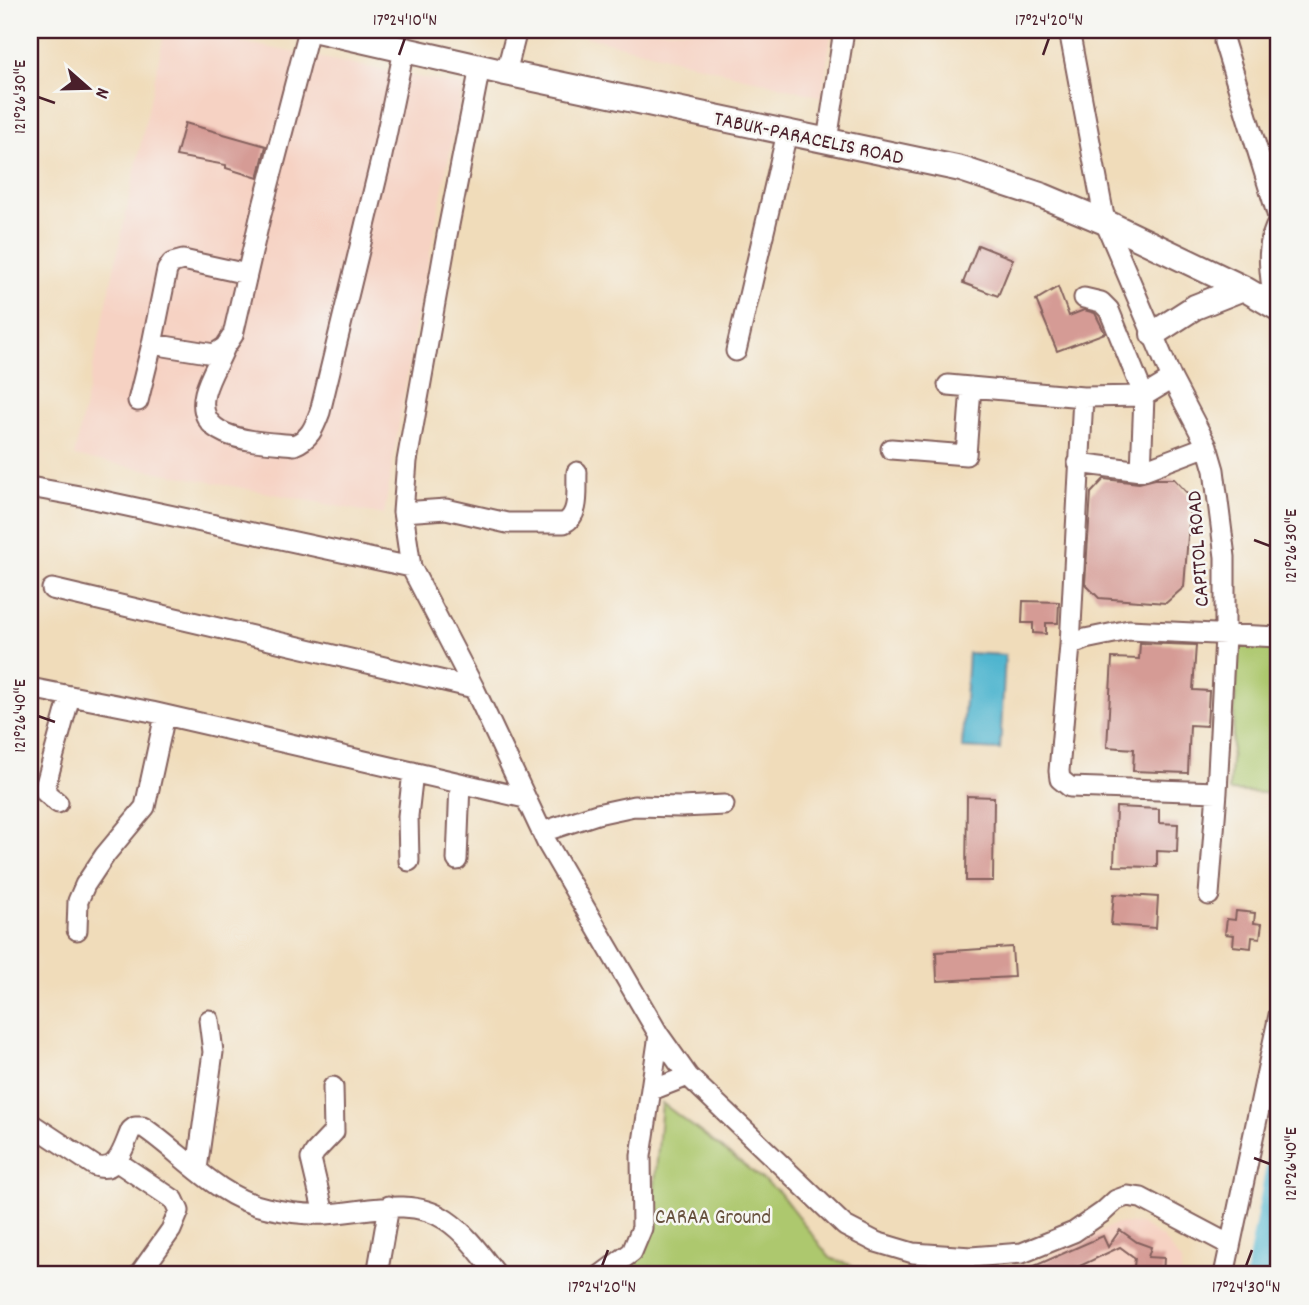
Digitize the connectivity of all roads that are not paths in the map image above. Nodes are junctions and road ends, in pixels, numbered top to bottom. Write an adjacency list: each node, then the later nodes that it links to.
1 (309, 30): 15 (street)
2 (317, 30): 6 (main road, TABUK-PARACELIS ROAD)
3 (517, 30): 10 (street)
4 (844, 30): 12 (street)
5 (1069, 30): 14 (street, CAPITOL ROAD)
6 (364, 35): 8 (main road, TABUK-PARACELIS ROAD)
7 (1224, 42): 13 (street)
8 (404, 50): 9 (main road, TABUK-PARACELIS ROAD); 21 (street)
9 (480, 67): 10 (main road, TABUK-PARACELIS ROAD); 35 (street)
10 (506, 73): 11 (main road, TABUK-PARACELIS ROAD)
11 (787, 133): 12 (main road, TABUK-PARACELIS ROAD); 22 (street)
12 (827, 141): 14 (main road, TABUK-PARACELIS ROAD)
13 (1279, 221): 18 (street)
14 (1105, 222): 16 (main road, TABUK-PARACELIS ROAD); 19 (street, CAPITOL ROAD)
15 (247, 274): 20 (street); 21 (street)
16 (1243, 288): 18 (main road, TABUK-PARACELIS ROAD); 19 (main road)
17 (1084, 298): 26 (street)
18 (1276, 306)
19 (1153, 334): 23 (street, CAPITOL ROAD)
20 (152, 344): 21 (street); 28 (street)
21 (225, 347)
22 (736, 351)
23 (1172, 379): 26 (street); 29 (street, CAPITOL ROAD)
24 (948, 385): 25 (street)
25 (971, 387): 27 (street); 30 (street)
26 (1144, 396): 27 (street); 32 (street)
27 (1083, 397): 31 (street)
28 (138, 401)
29 (1207, 446): 32 (street); 38 (street, CAPITOL ROAD)
30 (891, 449)
31 (1078, 463): 32 (street); 40 (street)
32 (1140, 471)
33 (577, 472): 35 (street)
34 (30, 487): 36 (street)
35 (403, 512): 36 (street)
36 (411, 567): 42 (street)
37 (52, 589): 42 (street)
38 (1225, 636): 39 (street); 40 (street); 47 (street, CAPITOL ROAD)
39 (1279, 637)
40 (1070, 645): 47 (street)
41 (30, 688): 43 (street)
42 (474, 688): 48 (street)
43 (70, 696): 44 (street); 49 (street)
44 (165, 715): 45 (street); 55 (street)
45 (413, 772): 46 (street); 53 (street)
46 (460, 783): 48 (street); 52 (street)
47 (1217, 792): 54 (street, CAPITOL ROAD)
48 (525, 798): 51 (street)
49 (58, 803)
50 (724, 805): 51 (street)
51 (542, 832): 58 (street)
52 (457, 860)
53 (409, 861)
54 (1209, 895)
55 (77, 930)
56 (1279, 1015): 67 (street)
57 (209, 1020): 64 (street)
58 (659, 1035): 59 (street); 61 (street)
59 (688, 1076): 61 (street); 67 (street)
60 (333, 1087): 66 (street)
61 (652, 1090): 71 (street)
62 (30, 1123): 63 (street)
63 (116, 1161): 64 (street); 68 (street)
64 (197, 1169): 66 (street)
65 (389, 1206): 66 (street); 69 (street); 70 (street)
66 (324, 1214)
67 (1230, 1245): 72 (street)
68 (139, 1275)
69 (377, 1275)
70 (497, 1275)
71 (601, 1275)
72 (1224, 1275)

